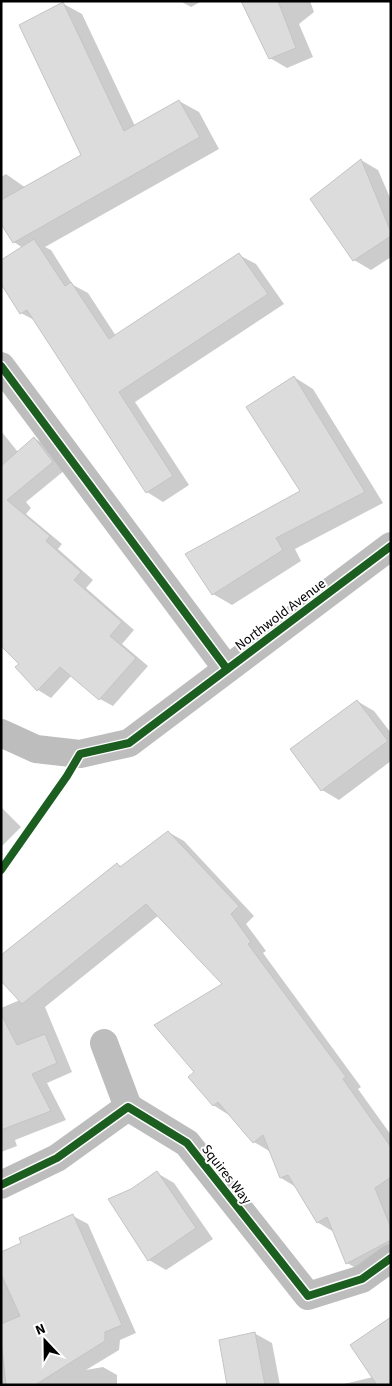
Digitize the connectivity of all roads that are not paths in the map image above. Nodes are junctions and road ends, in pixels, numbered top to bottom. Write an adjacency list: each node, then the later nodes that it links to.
1 (1, 366): 3 (street)
2 (391, 546): 3 (street, Northwold Avenue)
3 (227, 670): 4 (street, Northwold Avenue)
4 (1, 733)
5 (104, 1043): 6 (street)
6 (128, 1107): 7 (street); 8 (street, Squires Way)
7 (1, 1185)
8 (391, 1258)

